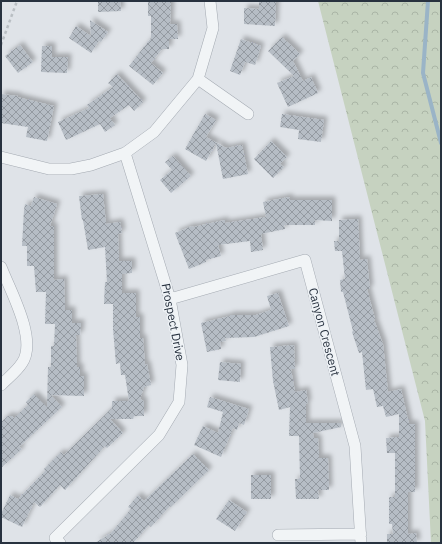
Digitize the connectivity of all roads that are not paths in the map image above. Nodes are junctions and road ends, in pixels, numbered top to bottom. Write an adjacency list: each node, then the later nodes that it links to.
1 (210, 1): 2 (street)
2 (198, 79): 3 (street); 4 (street)
3 (248, 114)
4 (125, 152): 5 (street); 7 (street, Prospect Drive)
5 (1, 159)
6 (1, 267): 8 (street)
7 (170, 299): 10 (street, Canyon Crescent); 11 (street, Prospect Drive)
8 (1, 385)
9 (278, 535): 10 (street)
10 (361, 538)
11 (60, 543)

